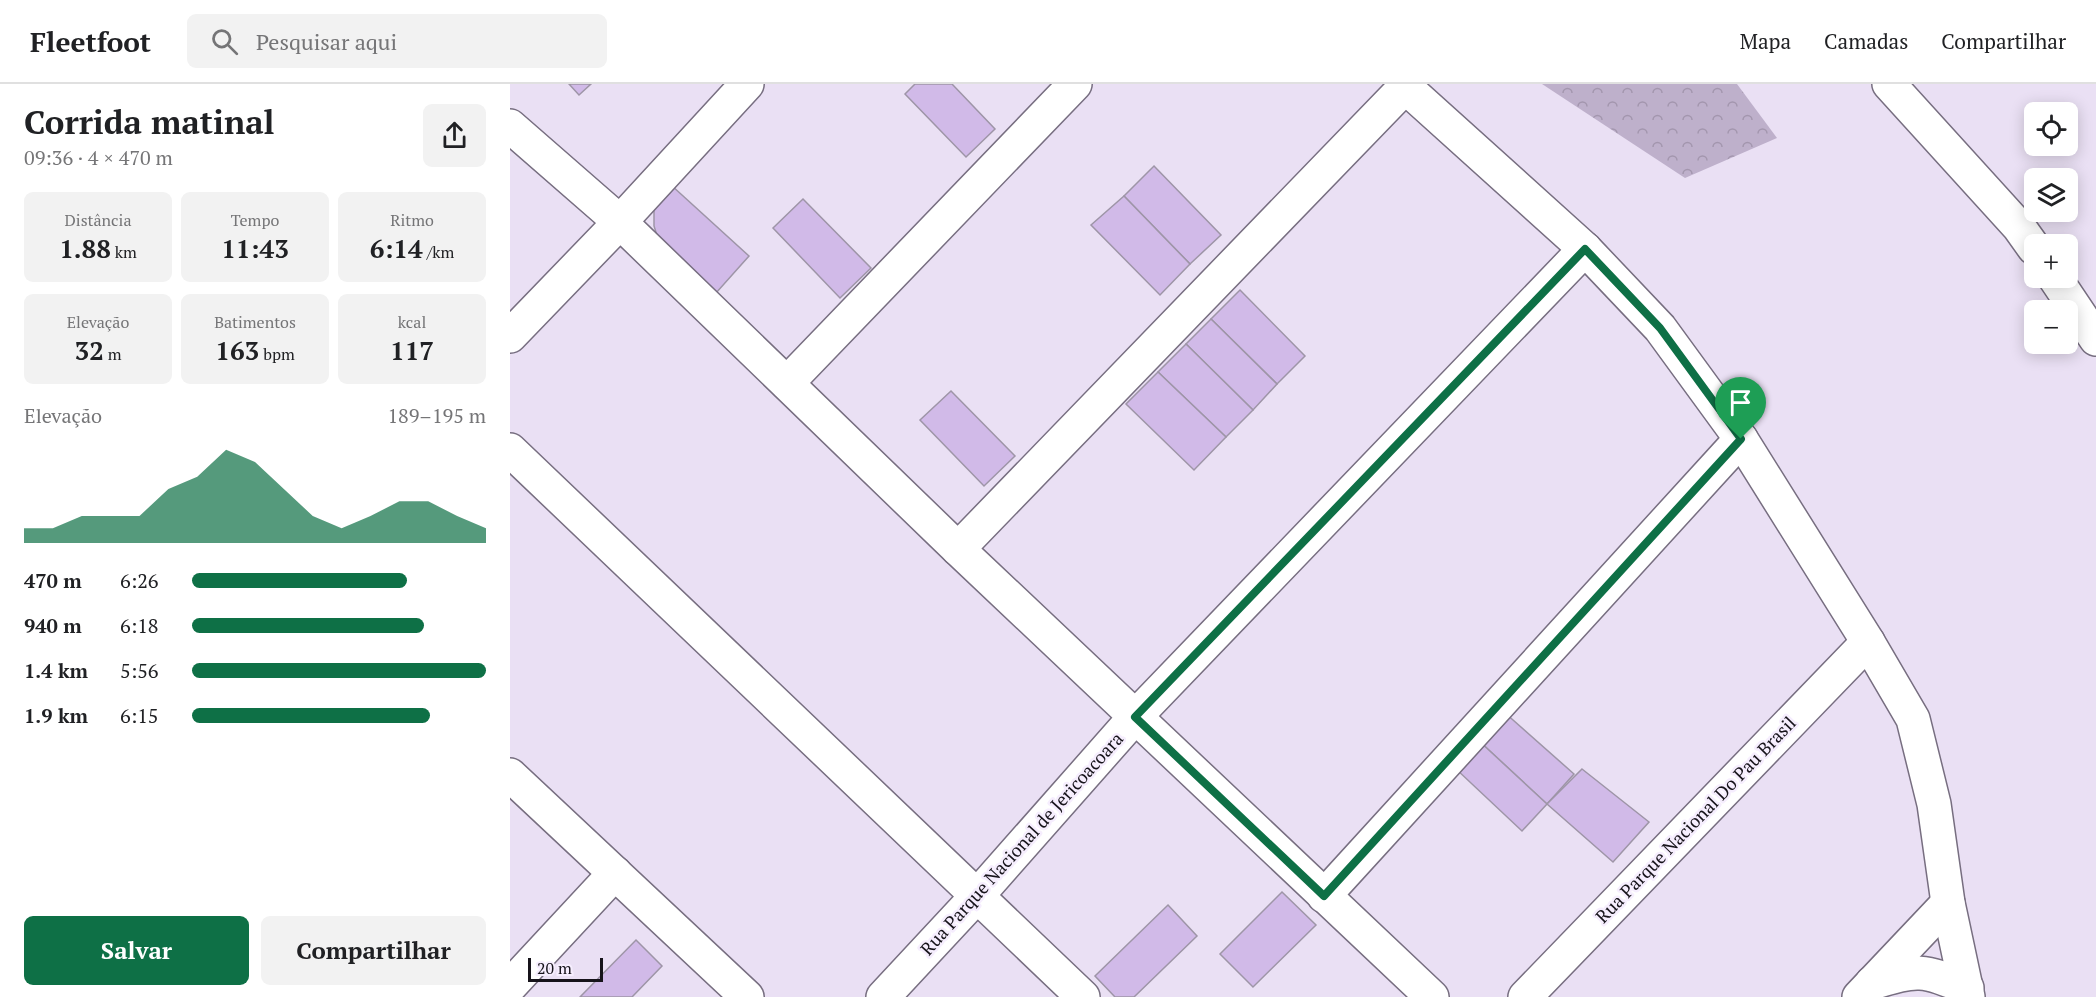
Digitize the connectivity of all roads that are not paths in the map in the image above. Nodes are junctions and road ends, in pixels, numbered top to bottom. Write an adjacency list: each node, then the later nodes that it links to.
1 (747, 84): 6 (street)
2 (1075, 84): 12 (street)
3 (1888, 84): 7 (street)
4 (1404, 86): 8 (street); 15 (street)
5 (510, 126): 6 (street)
6 (620, 222): 11 (street); 12 (street)
7 (2024, 234)
8 (1585, 249): 13 (street); 17 (street, Rua Parque Nacional de Jericoacoara)
9 (2062, 288): 10 (street)
10 (2094, 330)
11 (510, 336)
12 (787, 383): 15 (street)
13 (1741, 439): 16 (street); 21 (street)
14 (510, 450): 20 (street)
15 (958, 549): 17 (street)
16 (1868, 642): 22 (street); 30 (street, Rua Parque Nacional Do Pau Brasil)
17 (1135, 717): 20 (street, Rua Parque Nacional de Jericoacoara); 21 (street)
18 (510, 775): 19 (street)
19 (615, 873): 23 (street); 26 (street)
20 (977, 896): 27 (street, Rua Parque Nacional de Jericoacoara); 28 (street)
21 (1324, 896): 29 (street)
22 (1948, 903): 24 (street); 25 (street)
23 (510, 986)
24 (1866, 990): 25 (street)
25 (1967, 992)
26 (747, 997)
27 (883, 997)
28 (1083, 997)
29 (1432, 997)
30 (1525, 997)

